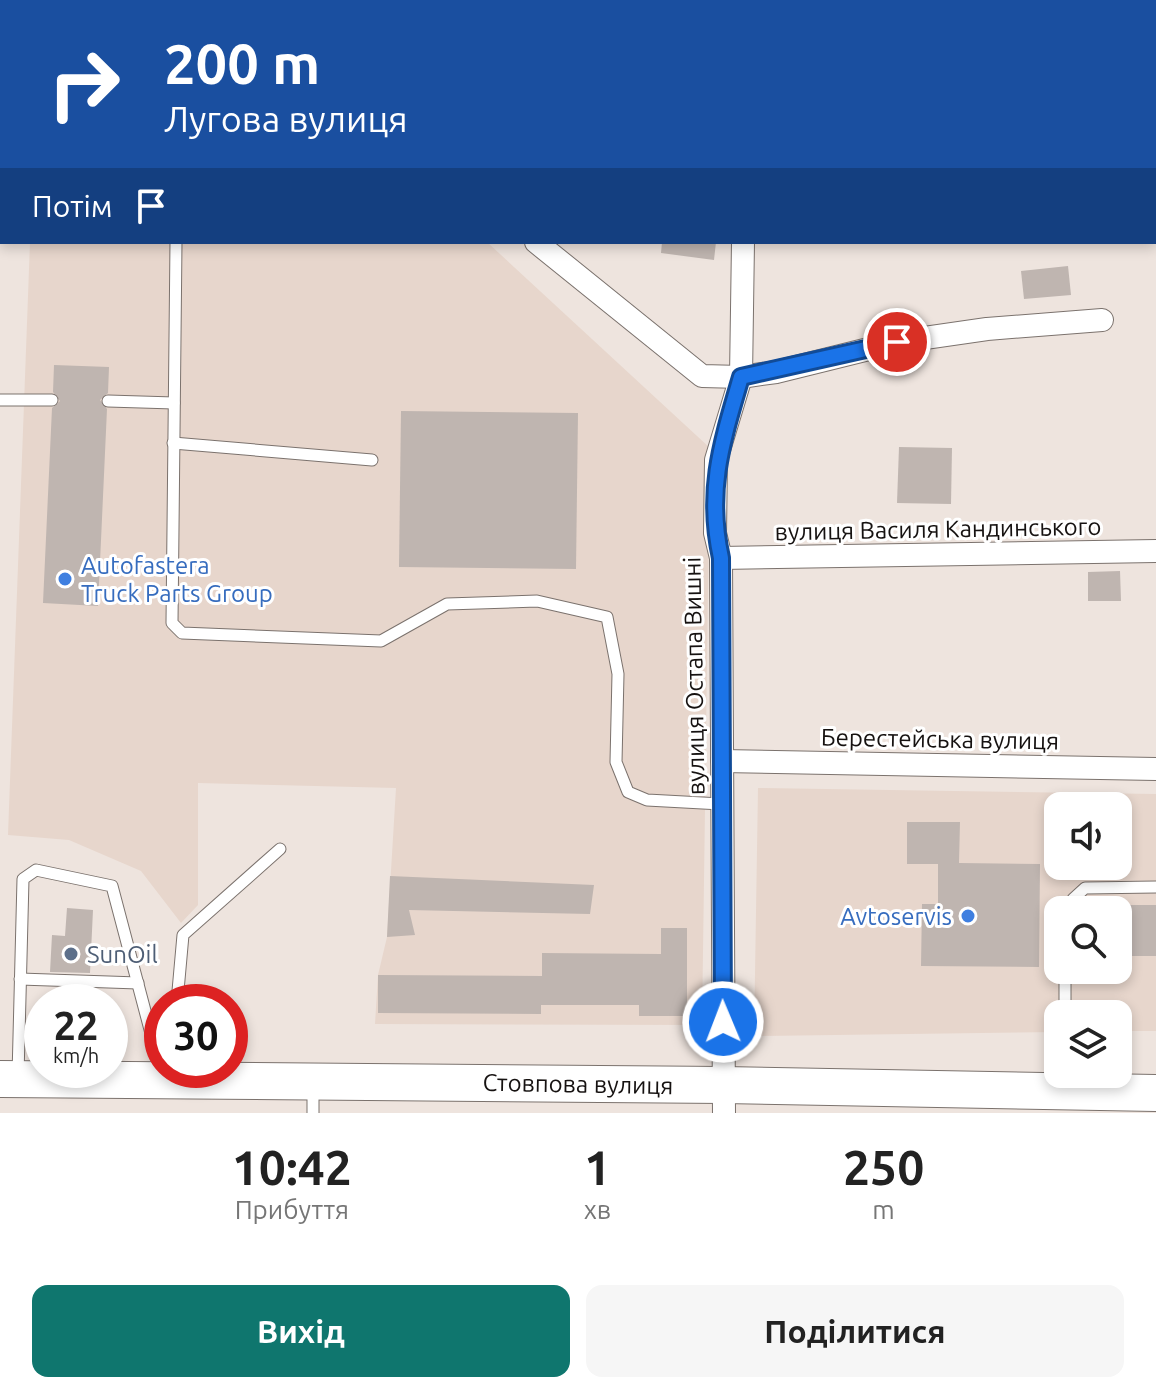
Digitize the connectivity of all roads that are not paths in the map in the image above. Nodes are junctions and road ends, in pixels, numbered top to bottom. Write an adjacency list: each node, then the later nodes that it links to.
1 (176, 244): 9 (lane)
2 (538, 244): 5 (street)
3 (743, 244): 5 (street, вулиця Остапа Вишні)
4 (1102, 320): 5 (street)
5 (741, 377): 13 (street, вулиця Остапа Вишні)
6 (0, 400): 7 (lane)
7 (52, 400)
8 (108, 401): 9 (lane)
9 (174, 403): 10 (lane)
10 (173, 443): 11 (lane); 16 (lane)
11 (372, 460)
12 (1156, 551): 13 (street, вулиця Василя Кандинського)
13 (721, 558): 14 (street, вулиця Остапа Вишні)
14 (722, 761): 15 (street, Берестейська вулиця); 16 (street, вулиця Остапа Вишні)
15 (1156, 769)
16 (721, 804): 31 (street, вулиця Остапа Вишні)
17 (280, 849): 22 (lane)
18 (1156, 887): 19 (lane)
19 (1076, 896)
20 (20, 979): 21 (lane); 21 (lane); 25 (lane)
21 (138, 983): 23 (lane)
22 (179, 984)
23 (144, 1002)
24 (144, 1076): 25 (main road, Стовпова вулиця)
25 (9, 1079)
26 (1044, 1084): 31 (main road, Стовпова вулиця)
27 (248, 1088): 30 (main road, Стовпова вулиця)
28 (1110, 1088): 29 (main road, Стовпова вулиця)
29 (1156, 1093)
30 (313, 1097): 31 (main road, Стовпова вулиця)
31 (724, 1099)

